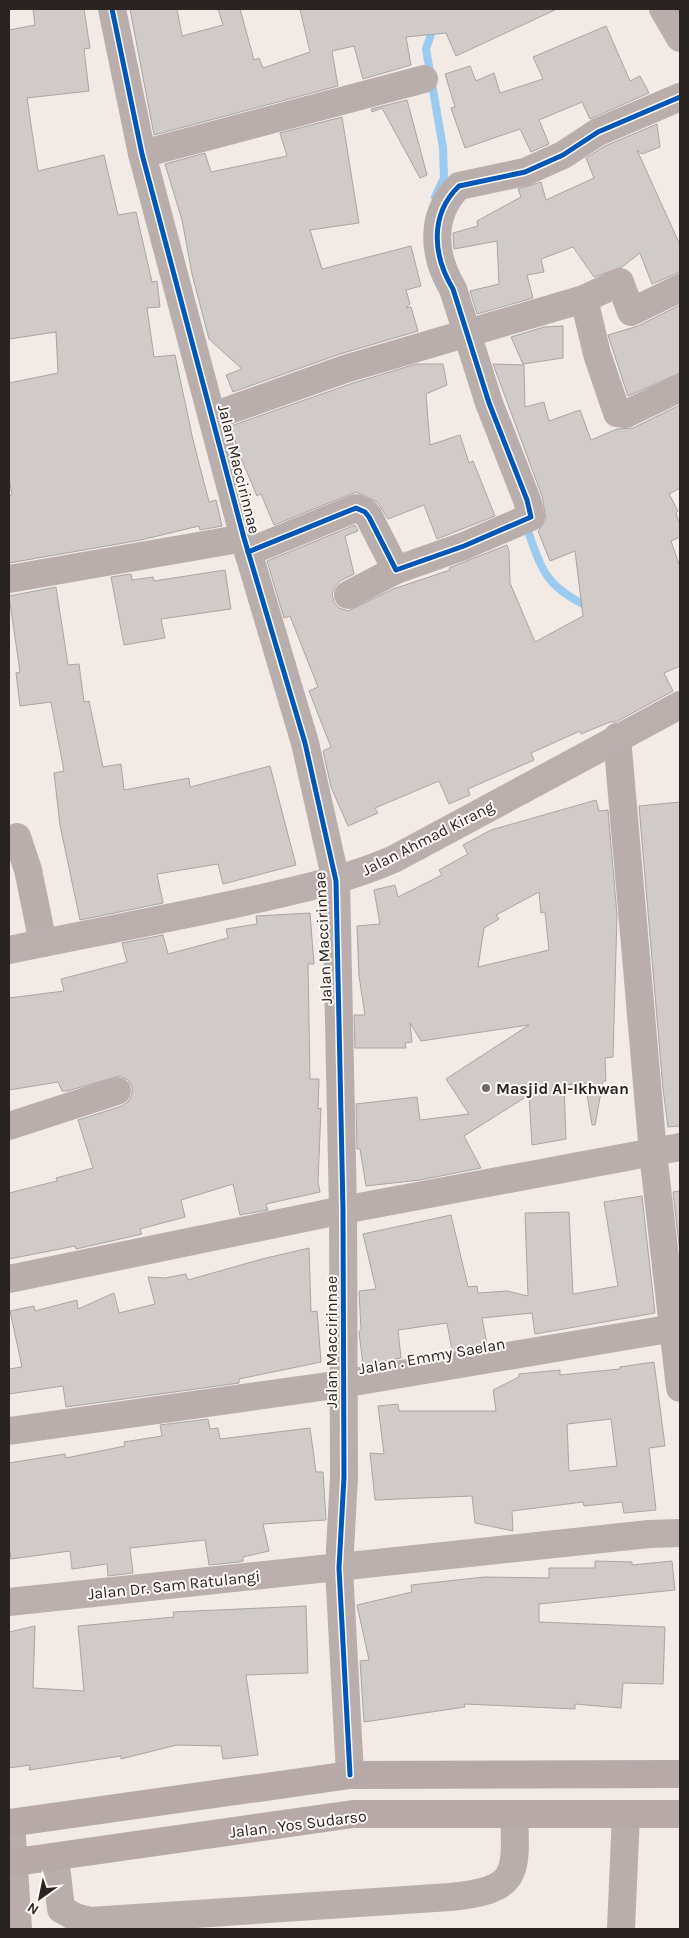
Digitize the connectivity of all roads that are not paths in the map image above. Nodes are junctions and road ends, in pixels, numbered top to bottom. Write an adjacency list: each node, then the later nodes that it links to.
1 (113, 9): 6 (street, Jalan Maccirinnae)
2 (663, 9): 3 (street)
3 (680, 38)
4 (424, 79): 6 (street)
5 (680, 97): 9 (street)
6 (142, 154): 11 (street, Jalan Maccirinnae)
7 (680, 288): 8 (street)
8 (584, 299): 9 (street); 10 (street)
9 (455, 335): 11 (street); 13 (street)
10 (680, 388)
11 (213, 416): 12 (street, Jalan Maccirinnae)
12 (246, 545): 13 (street); 14 (street); 19 (street, Jalan Maccirinnae)
13 (396, 570): 15 (street)
14 (9, 579)
15 (348, 595)
16 (680, 705): 17 (main road, Jalan Ahmad Kirang)
17 (617, 738): 19 (main road, Jalan Ahmad Kirang); 25 (street)
18 (17, 837): 20 (street)
19 (336, 881): 20 (main road, Jalan Ahmad Kirang); 26 (street, Jalan Maccirinnae)
20 (43, 943): 21 (main road, Jalan Ahmad Kirang)
21 (9, 950)
22 (116, 1091): 23 (street)
23 (9, 1126)
24 (680, 1147): 25 (street)
25 (653, 1153): 26 (street); 28 (street)
26 (343, 1210): 27 (street); 29 (street, Jalan Maccirinnae)
27 (9, 1279)
28 (677, 1328): 29 (street, Jalan . Emmy Saelan); 30 (street)
29 (342, 1384): 31 (street, Jalan . Emmy Saelan); 33 (street, Jalan Maccirinnae)
30 (680, 1388)
31 (9, 1431)
32 (680, 1533): 33 (main road, Jalan Dr. Sam Ratulangi)
33 (339, 1568): 34 (main road, Jalan Dr. Sam Ratulangi); 36 (street, Jalan Maccirinnae)
34 (9, 1602)
35 (680, 1774): 36 (highway)
36 (350, 1775): 40 (highway)
37 (514, 1814): 38 (highway, Jalan . Yos Sudarso); 41 (highway, Jalan . Yos Sudarso); 41 (street)
38 (626, 1814): 39 (highway, Jalan . Yos Sudarso); 44 (street)
39 (680, 1814)
40 (10, 1823): 42 (street)
41 (55, 1857): 42 (highway, Jalan . Yos Sudarso)
42 (11, 1863): 43 (street)
43 (18, 1929)
44 (621, 1929)

